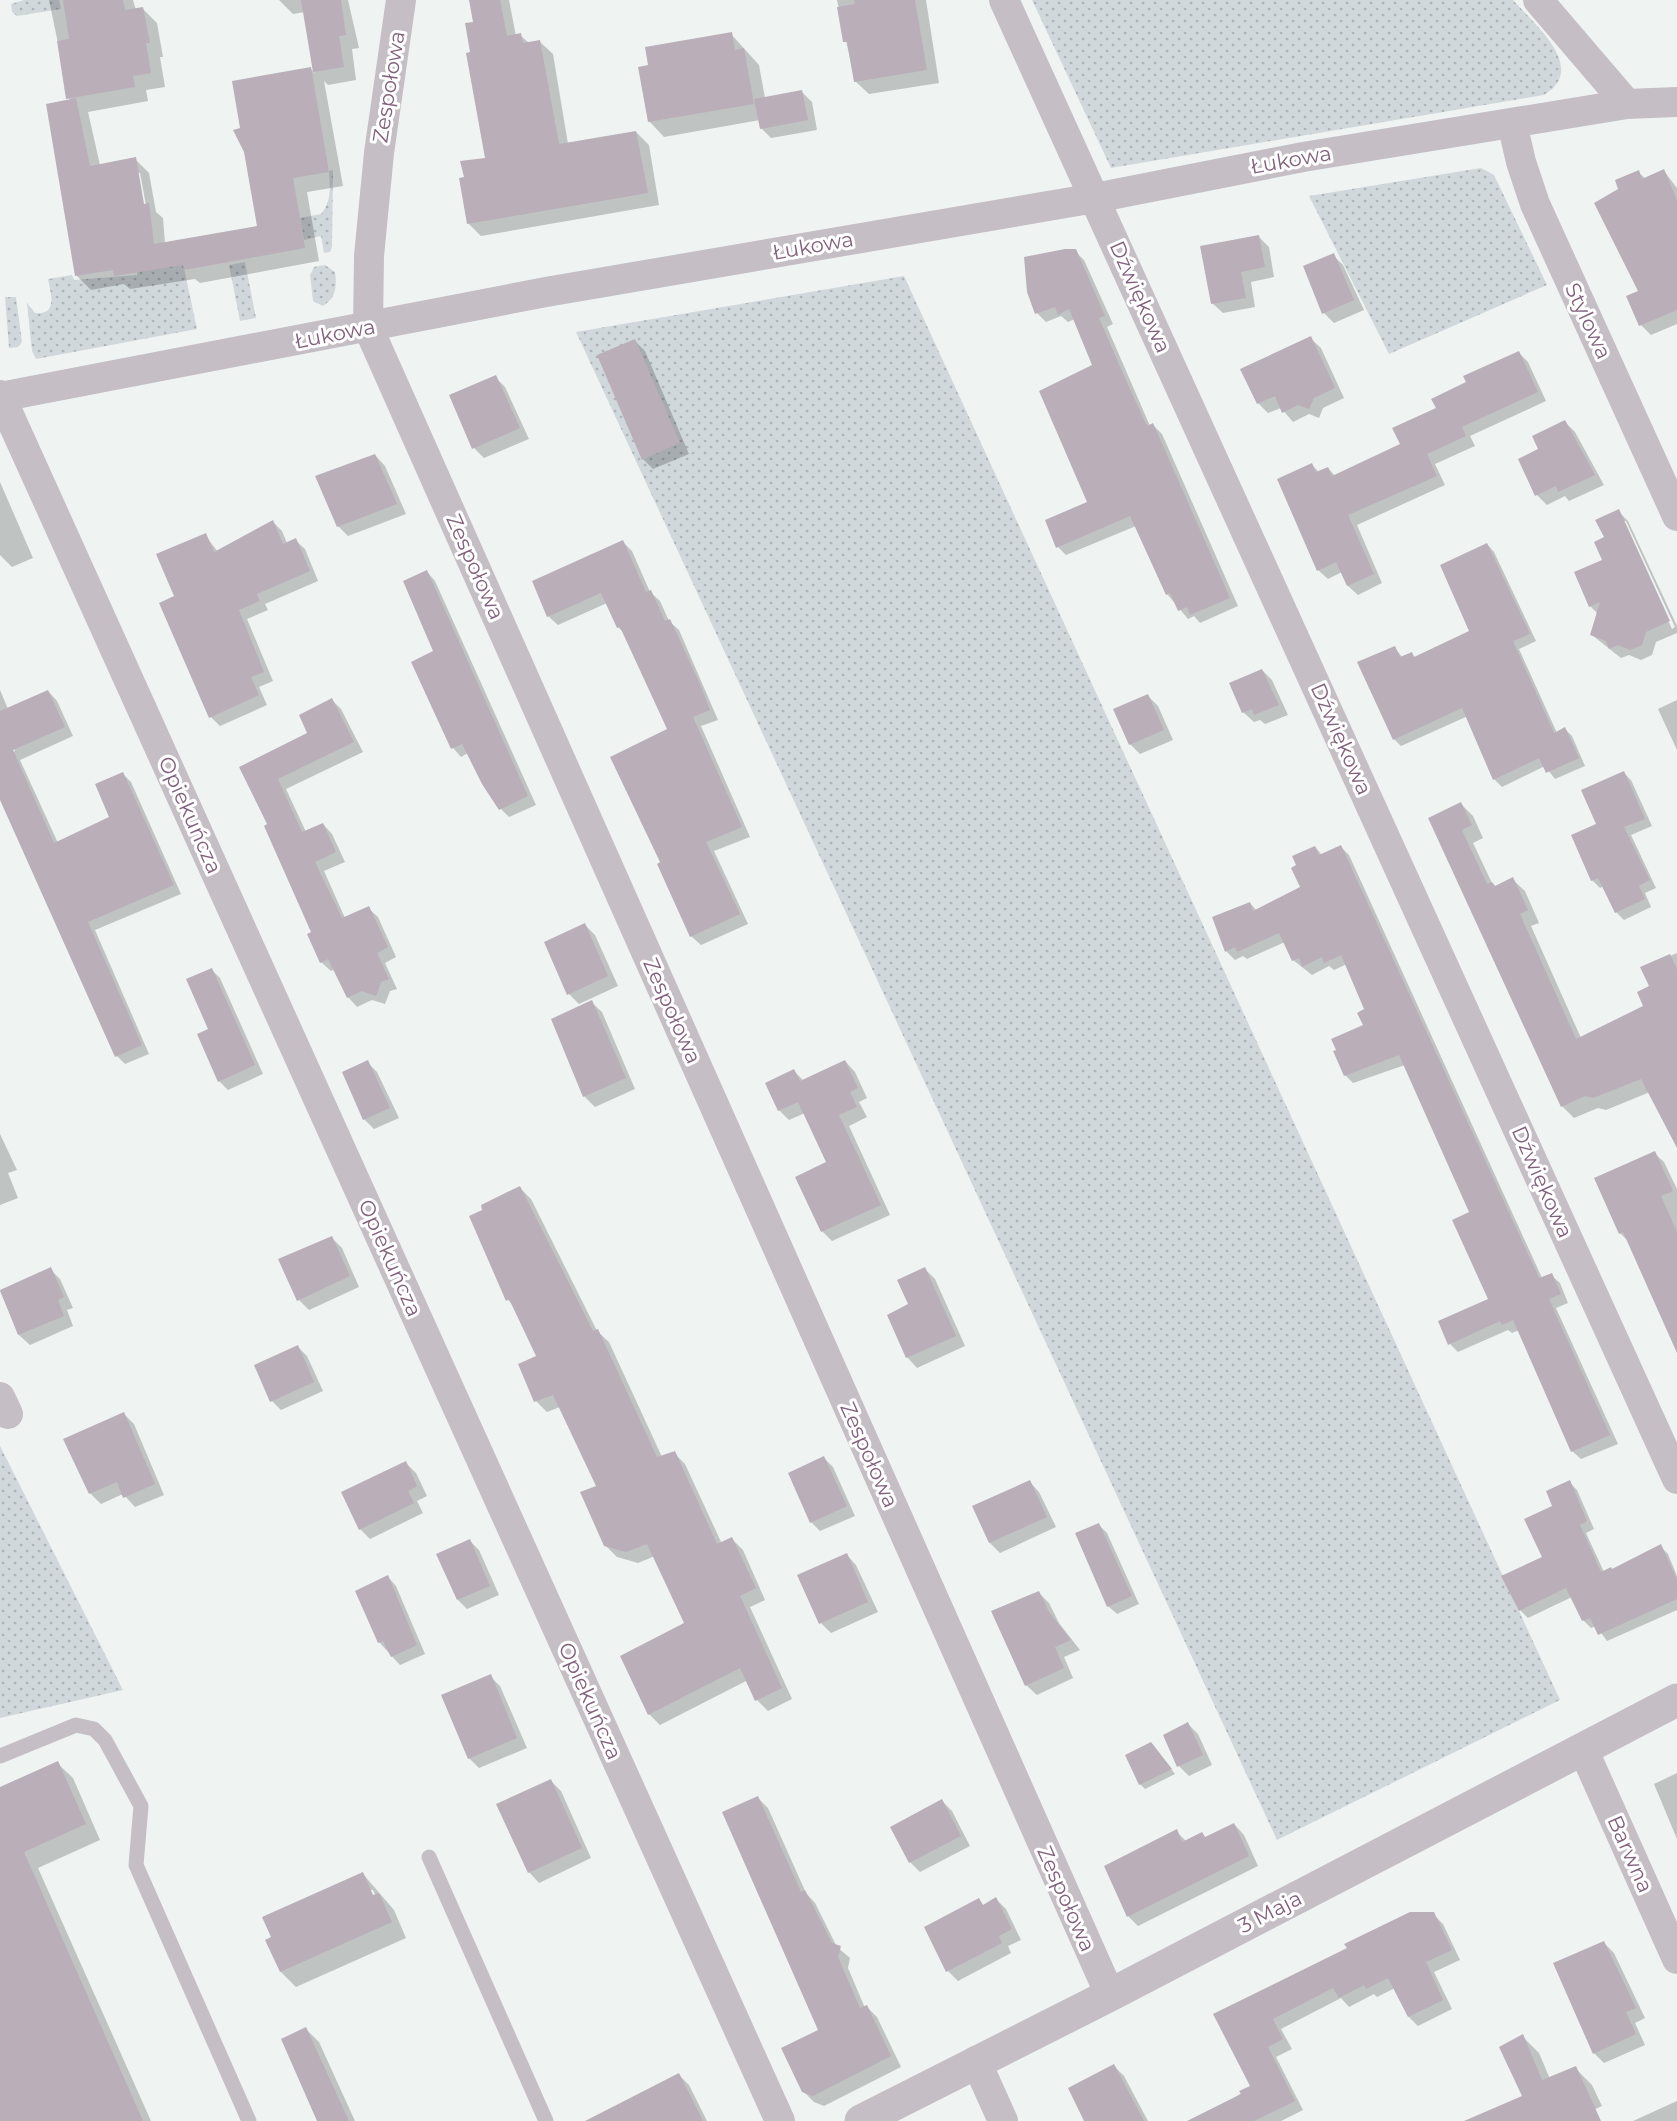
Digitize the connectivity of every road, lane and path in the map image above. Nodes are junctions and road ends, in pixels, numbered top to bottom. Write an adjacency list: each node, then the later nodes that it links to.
1 (402, 0): 8 (street, Zespołowa)
2 (1004, 0): 7 (street, Dźwiękowa)
3 (1538, 0): 5 (street)
4 (1677, 102): 5 (street, Łukowa)
5 (1627, 104): 6 (street, Łukowa)
6 (1512, 123): 7 (street, Łukowa); 10 (street, Stylowa)
7 (1095, 198): 8 (street, Łukowa); 11 (street, Dźwiękowa)
8 (368, 327): 9 (street, Łukowa); 17 (street, Zespołowa)
9 (0, 396): 21 (street, Opiekuńcza)
10 (1677, 516)
11 (1677, 1479)
12 (1677, 1700): 13 (street, 3 Maja)
13 (1583, 1749): 16 (street, Barwna); 17 (street, 3 Maja)
14 (0, 1756): 19 (lane)
15 (429, 1857): 20 (lane)
16 (1677, 1959)
17 (1110, 1995): 18 (street, 3 Maja)
18 (976, 2061): 22 (street, 3 Maja); 23 (street)
19 (249, 2121)
20 (546, 2121)
21 (780, 2121)
22 (861, 2121)
23 (1004, 2121)

